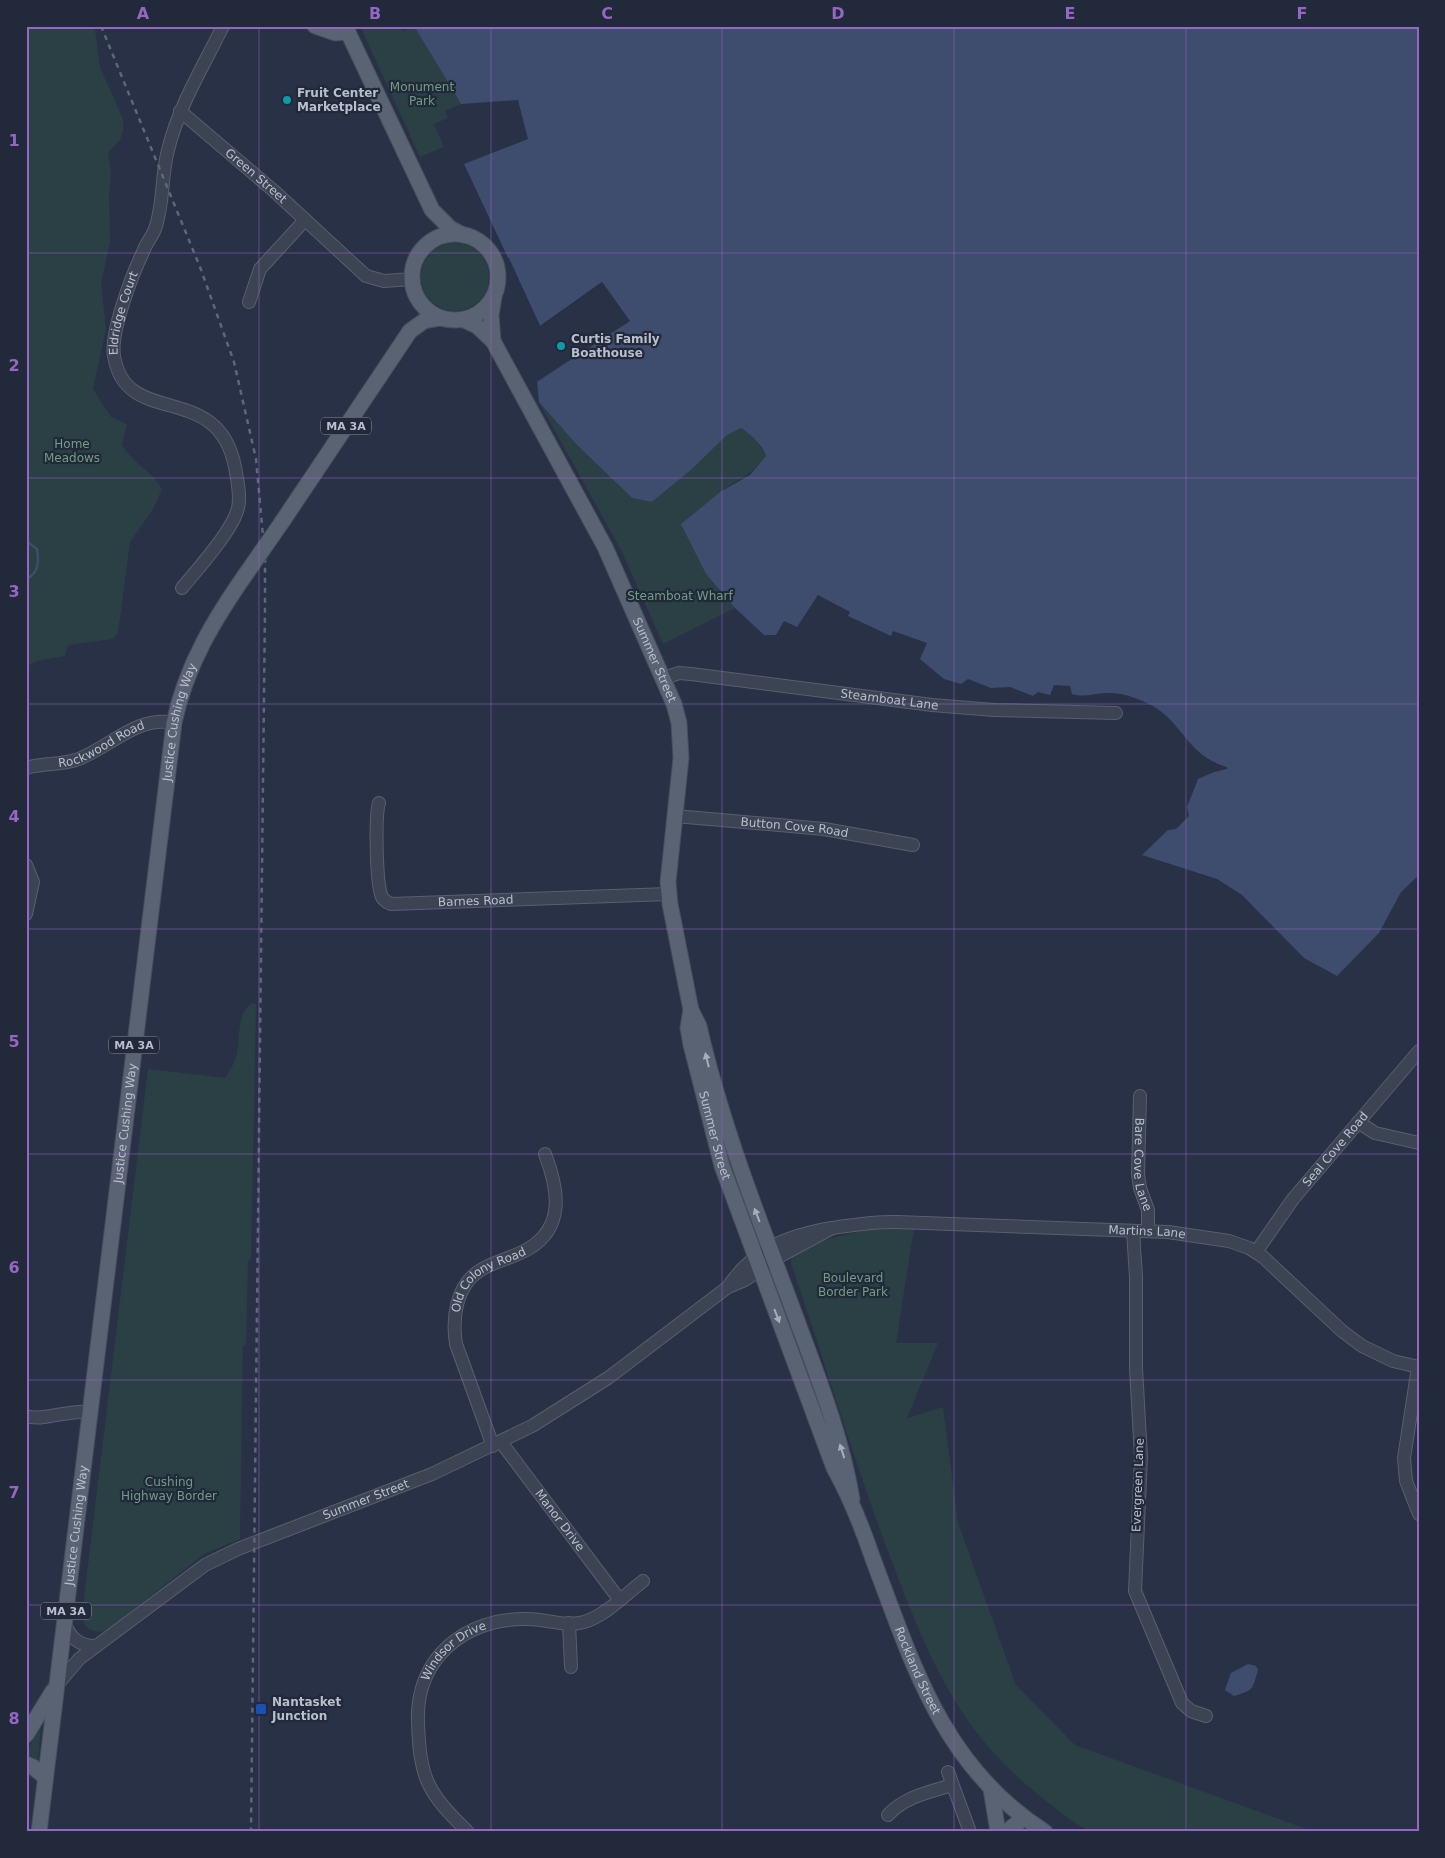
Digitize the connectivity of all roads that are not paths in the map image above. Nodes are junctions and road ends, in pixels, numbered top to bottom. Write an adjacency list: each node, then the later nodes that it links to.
1 (223, 26): 4 (street)
2 (315, 26): 3 (main road)
3 (347, 29): 5 (main road, MA 3A)
4 (180, 110): 6 (street, Green Street); 17 (street, Eldridge Court)
5 (432, 210): 7 (main road, MA 3A); 8 (main road, MA 3A)
6 (305, 220): 9 (street, Green Street); 12 (street)
7 (463, 235): 8 (main road); 11 (main road, MA 3A)
8 (427, 244): 9 (main road, MA 3A)
9 (412, 279): 10 (main road, MA 3A)
10 (415, 294): 13 (main road); 15 (main road, Justice Cushing Way / MA 3A)
11 (494, 297): 14 (main road); 16 (main road, Summer Street)
12 (249, 302)
13 (440, 318): 14 (main road, MA 3A); 15 (main road, Justice Cushing Way / MA 3A)
14 (464, 320): 16 (main road, Summer Street)
15 (410, 331): 20 (main road, Justice Cushing Way / MA 3A, bridge)
16 (493, 341): 18 (main road, Summer Street)
17 (182, 588)
18 (664, 678): 19 (street, Steamboat Lane); 23 (main road, Summer Street)
19 (1116, 713)
20 (174, 723): 21 (street, Rockwood Road); 40 (main road, Justice Cushing Way / MA 3A)
21 (26, 768)
22 (379, 803): 26 (street, Barnes Road)
23 (675, 816): 24 (street, Button Cove Road); 26 (main road, Summer Street)
24 (913, 845)
25 (26, 864): 27 (street)
26 (668, 894): 28 (main road, Summer Street)
27 (26, 914)
28 (690, 1010): 37 (main road, Summer Street, one-way to 28); 38 (main road, Summer Street)
29 (1419, 1051): 31 (street, Seal Cove Road)
30 (1140, 1096): 35 (street, Bare Cove Lane)
31 (1358, 1122): 32 (street); 36 (street, Seal Cove Road)
32 (1419, 1143)
33 (545, 1154): 42 (street, Old Colony Road)
34 (1133, 1231): 35 (street, Martins Lane); 37 (street, Martins Lane); 52 (street, Evergreen Lane)
35 (1148, 1231): 36 (street, Martins Lane)
36 (1256, 1252): 39 (street, Martins Lane)
37 (772, 1254): 38 (street, Summer Street); 43 (main road, Rockland Street, one-way to 37)
38 (757, 1264): 42 (street, Summer Street); 43 (main road, Rockland Street, one-way to 43)
39 (1419, 1367): 44 (street)
40 (90, 1412): 41 (street); 47 (main road, Justice Cushing Way / MA 3A)
41 (26, 1416)
42 (497, 1444): 46 (street, Manor Drive); 49 (street, Summer Street)
43 (852, 1499): 58 (main road, Rockland Street)
44 (1419, 1514)
45 (643, 1581): 46 (street, Windsor Drive)
46 (619, 1599): 48 (street, Windsor Drive)
47 (64, 1622): 49 (street); 51 (main road, Justice Cushing Way / MA 3A)
48 (568, 1624): 50 (street); 62 (street, Windsor Drive)
49 (96, 1646): 51 (street, Summer Street)
50 (571, 1667)
51 (57, 1685): 53 (main road, Summer Street); 56 (main road, Justice Cushing Way / MA 3A)
52 (1206, 1716)
53 (26, 1735)
54 (26, 1764): 56 (main road)
55 (948, 1772): 57 (street)
56 (45, 1777): 61 (main road, Justice Cushing Way / MA 3A)
57 (952, 1785): 59 (street); 63 (street)
58 (991, 1789): 60 (main road, Rockland Street); 64 (main road)
59 (888, 1815)
60 (1032, 1826): 65 (main road, Rockland Street)
61 (39, 1832)
62 (468, 1832)
63 (970, 1832)
64 (998, 1832)
65 (1006, 1832)

